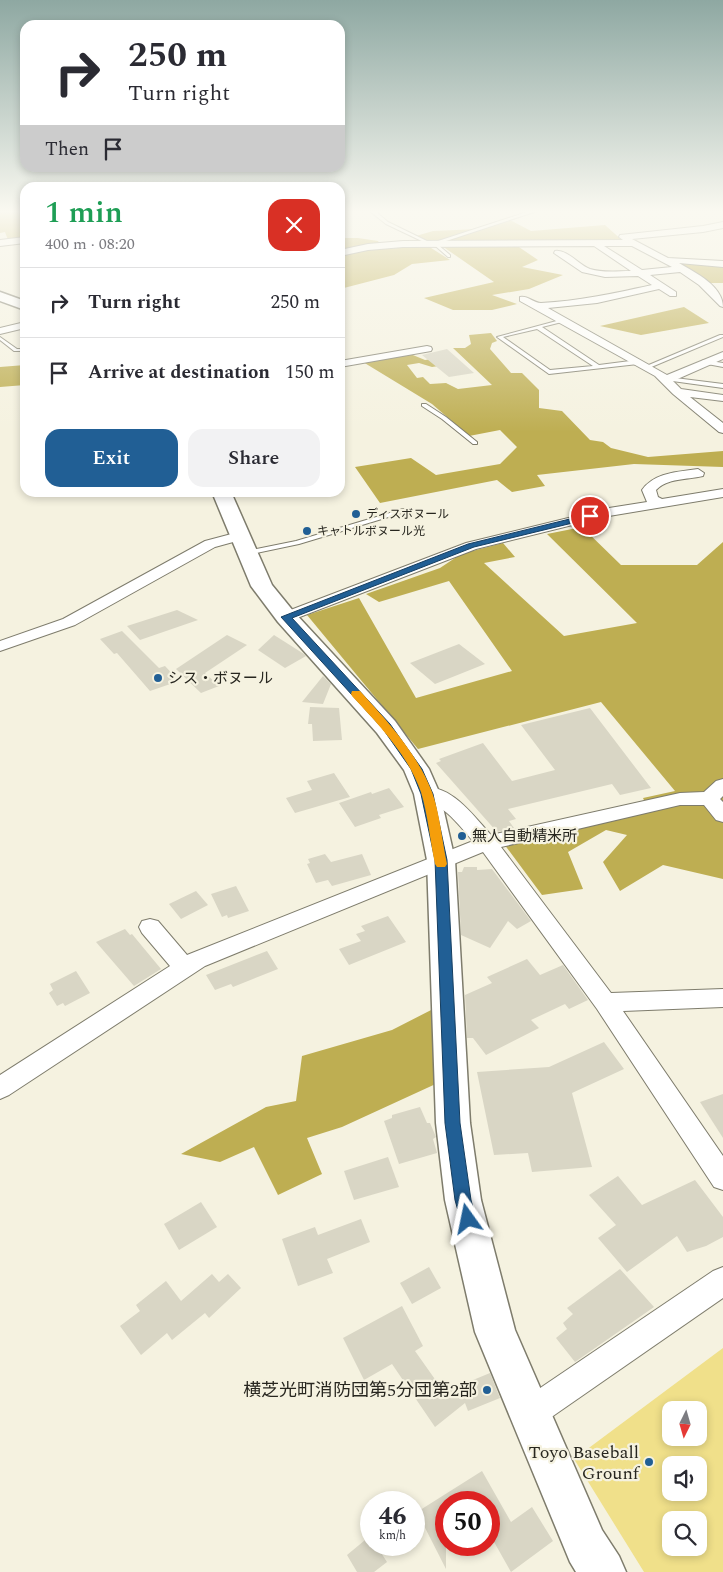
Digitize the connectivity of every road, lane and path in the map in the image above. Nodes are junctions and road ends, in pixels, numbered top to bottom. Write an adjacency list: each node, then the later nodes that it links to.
1 (704, 285): 7 (street)
2 (661, 286): 3 (street); 8 (street)
3 (673, 294)
4 (0, 296): 6 (main road)
5 (523, 300): 8 (street)
6 (20, 303)
7 (723, 304)
8 (536, 306): 9 (street)
9 (564, 320): 11 (lane); 20 (street)
10 (20, 326): 12 (street)
11 (538, 327): 22 (lane); 22 (lane)
12 (0, 330)
13 (721, 335): 20 (lane)
14 (0, 338): 16 (lane)
15 (427, 349): 19 (street)
16 (20, 350)
17 (723, 355): 18 (street)
18 (704, 362): 21 (lane); 23 (street)
19 (345, 363)
20 (642, 364): 22 (lane); 23 (street)
21 (723, 365)
22 (597, 366)
23 (667, 379): 24 (lane); 25 (street)
24 (723, 386)
25 (677, 392): 26 (street); 28 (street)
26 (723, 398)
27 (424, 406): 29 (lane)
28 (723, 429)
29 (475, 443)
30 (698, 473): 33 (street)
31 (723, 493): 33 (street)
32 (223, 497): 35 (main road)
33 (659, 503): 36 (street)
34 (402, 511): 35 (lane)
35 (243, 545): 36 (main road); 37 (street)
36 (286, 617): 39 (main road)
37 (0, 646)
38 (716, 792): 40 (street); 41 (street)
39 (427, 794): 41 (street); 42 (main road)
40 (723, 815)
41 (487, 843): 42 (street); 46 (street)
42 (441, 860): 44 (street); 50 (main road)
43 (150, 927): 44 (street)
44 (185, 968): 47 (street)
45 (723, 998): 46 (street)
46 (605, 1002): 48 (street)
47 (0, 1088)
48 (723, 1178)
49 (723, 1280): 50 (street)
50 (529, 1414): 51 (main road)
51 (603, 1572)

